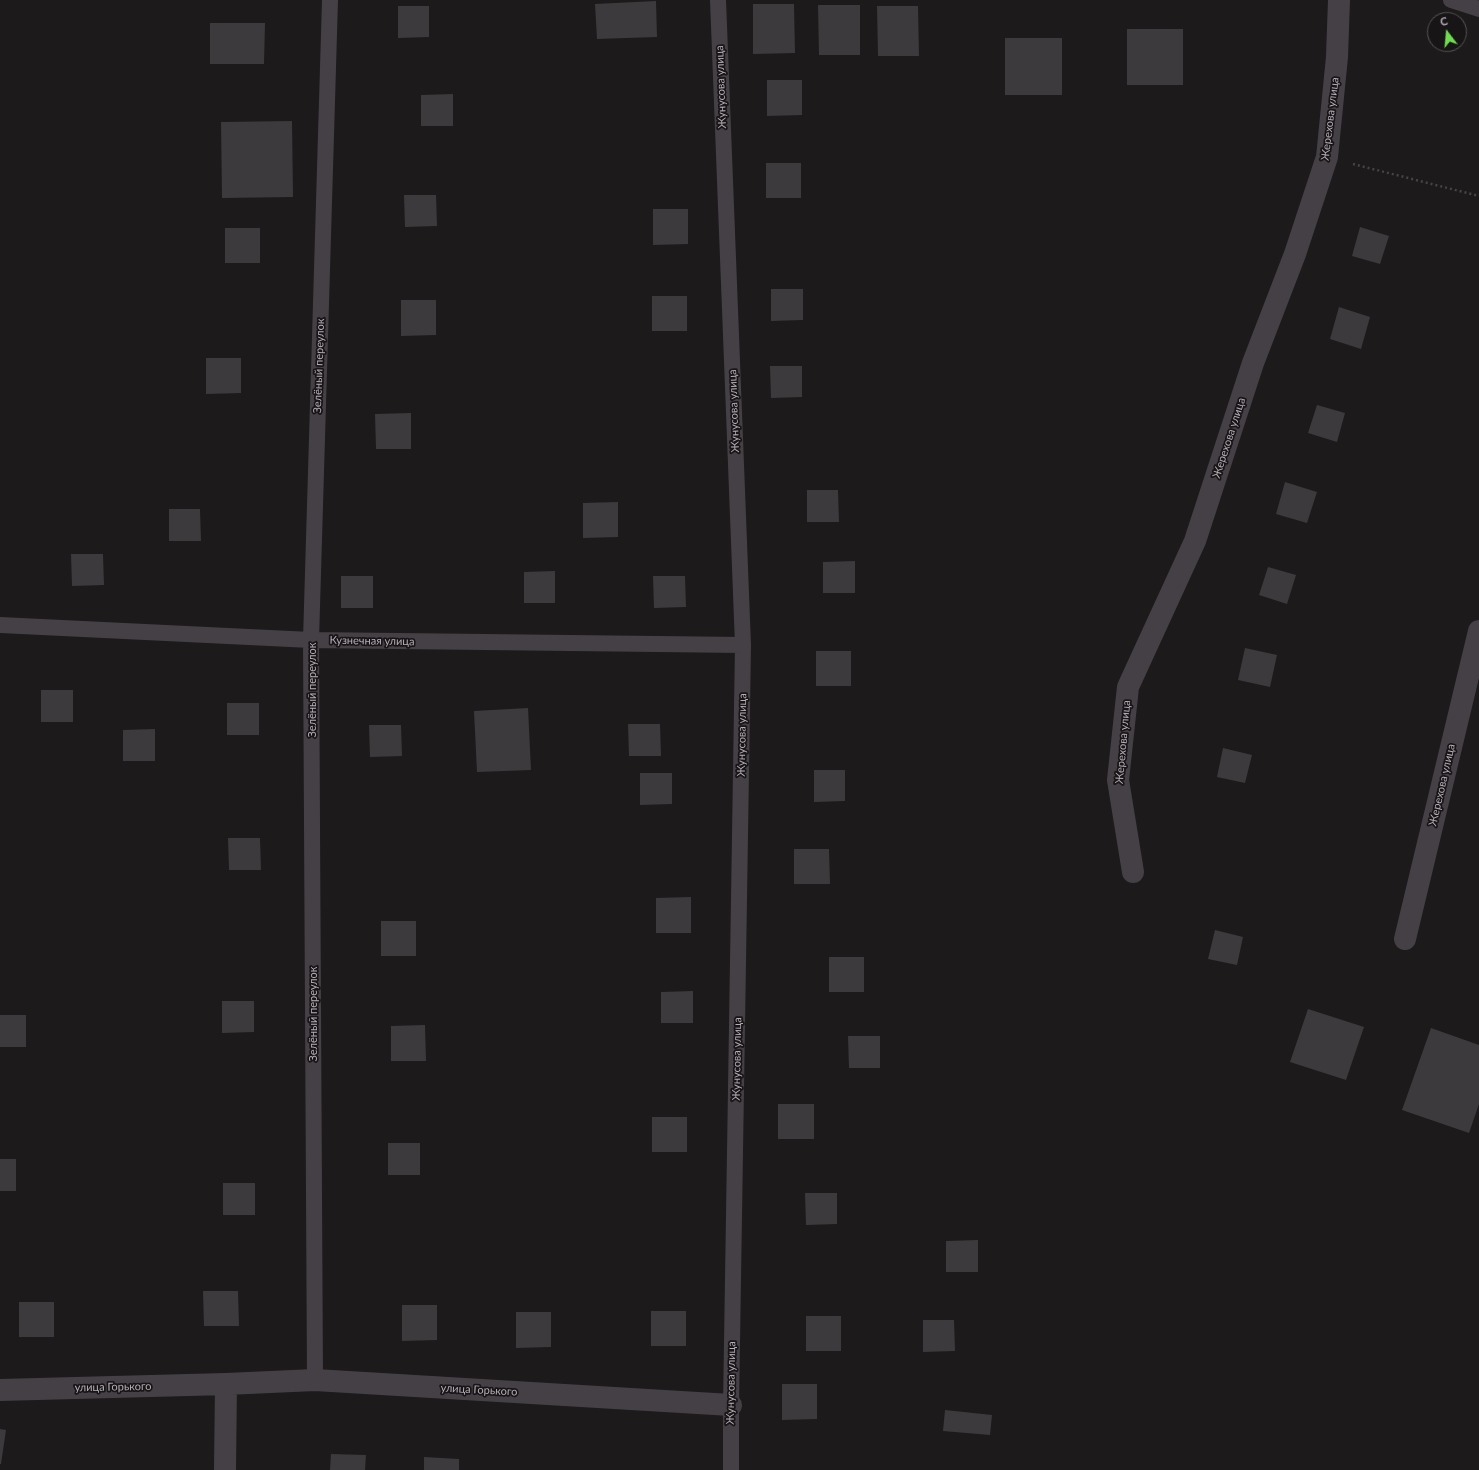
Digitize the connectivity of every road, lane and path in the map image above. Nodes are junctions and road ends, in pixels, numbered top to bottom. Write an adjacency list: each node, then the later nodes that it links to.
1 (330, 0): 10 (lane, Зелёный переулок)
2 (718, 0): 11 (lane, Жунусова улица)
3 (1339, 0): 6 (street, Жерехова улица)
4 (1451, 0): 5 (lane)
5 (1479, 9)
6 (1327, 157): 7 (path); 12 (street, Жерехова улица)
7 (1479, 196)
8 (0, 625): 10 (lane, Кузнечная улица)
9 (1479, 631): 13 (street, Жерехова улица)
10 (311, 640): 11 (lane, Кузнечная улица); 14 (lane, Зелёный переулок)
11 (743, 645): 17 (lane, Жунусова улица)
12 (1133, 872)
13 (1405, 939)
14 (315, 1380): 15 (street, улица Горького); 17 (street, улица Горького)
15 (226, 1384): 16 (street, улица Горького); 18 (street)
16 (0, 1390)
17 (731, 1405): 19 (lane, Жунусова улица)
18 (225, 1470)
19 (731, 1470)

